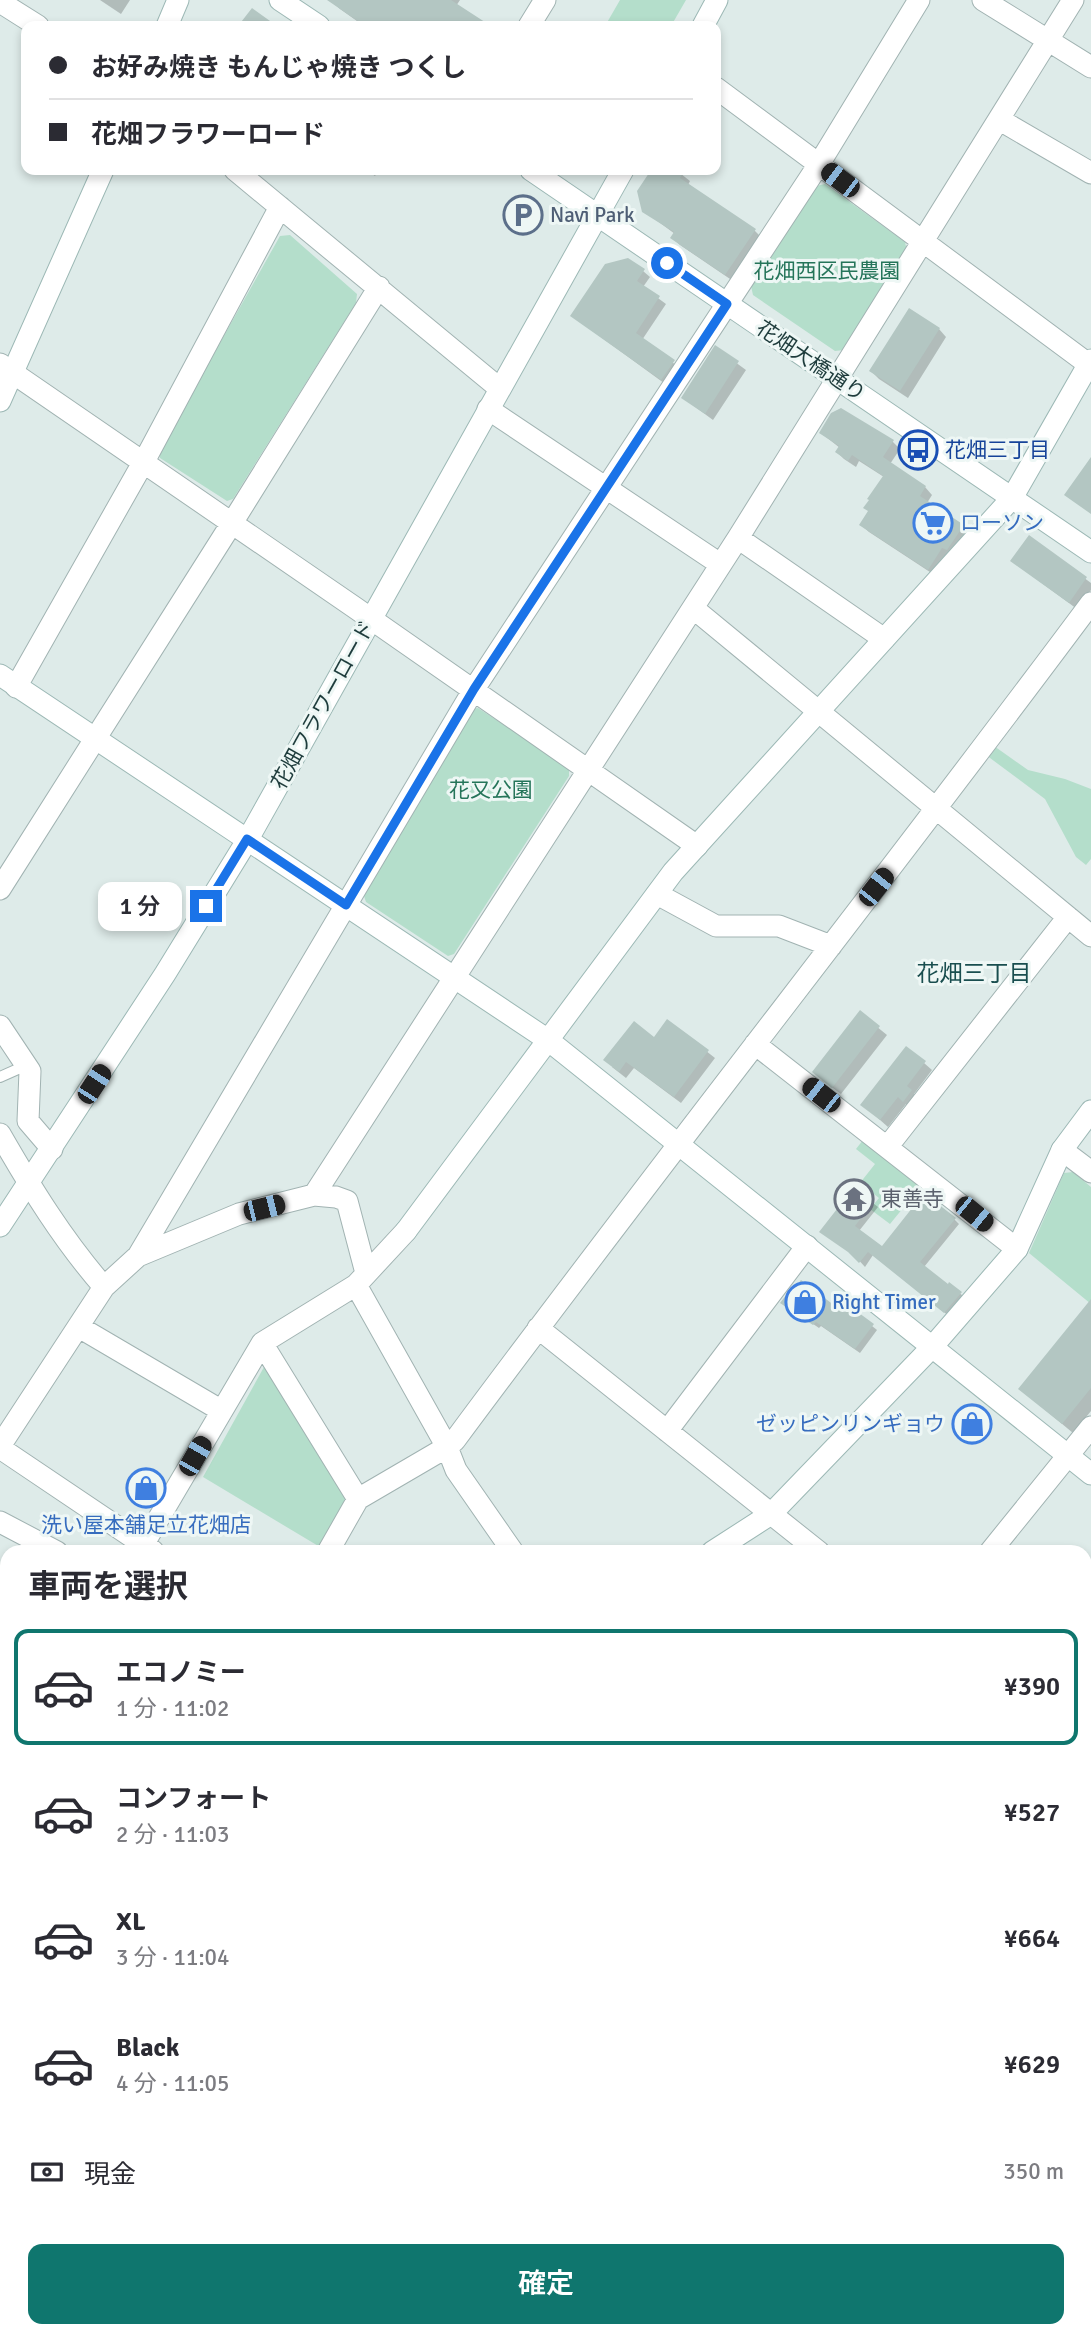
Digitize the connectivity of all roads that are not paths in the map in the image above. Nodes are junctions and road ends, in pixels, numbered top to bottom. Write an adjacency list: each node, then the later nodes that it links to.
1 (178, 0): 10 (street)
2 (280, 0): 11 (street)
3 (545, 0): 12 (street)
4 (718, 0): 13 (street)
5 (919, 0): 18 (street)
6 (983, 0): 14 (street)
7 (1073, 0): 14 (street)
8 (0, 2): 9 (street)
9 (30, 21)
10 (169, 21)
11 (312, 21)
12 (533, 21)
13 (706, 21)
14 (1049, 40): 15 (street); 17 (street)
15 (1091, 67)
16 (721, 92): 18 (street)
17 (1000, 120): 19 (street); 26 (street)
18 (819, 164): 26 (street); 28 (street)
19 (1091, 173)
20 (101, 175): 30 (street)
21 (241, 175): 24 (street)
22 (538, 175): 25 (street, 花畑大橋通り)
23 (620, 175): 25 (street, 花畑フラワーロード)
24 (280, 207): 27 (street); 35 (street)
25 (597, 216): 28 (street, 花畑大橋通り); 32 (street, 花畑フラワーロード)
26 (923, 242): 29 (street); 31 (street)
27 (379, 287): 32 (street); 38 (street)
28 (727, 304): 31 (street, 花畑大橋通り); 36 (street)
29 (1090, 363): 37 (street)
30 (6, 368): 33 (street); 35 (street)
31 (838, 379): 37 (street, 花畑大橋通り); 39 (street)
32 (499, 388): 34 (street, 花畑フラワーロード)
33 (0, 401)
34 (488, 409): 36 (street); 44 (street, 花畑フラワーロード)
35 (144, 462): 38 (street); 46 (street)
36 (606, 489): 41 (street); 47 (street)
37 (1012, 498): 40 (street, 花畑大橋通り); 45 (street)
38 (232, 523): 44 (street); 49 (street)
39 (738, 538): 41 (street); 45 (street)
40 (1091, 552)
41 (720, 564): 43 (street)
42 (1091, 603): 51 (street)
43 (693, 608): 48 (street); 50 (street)
44 (371, 619): 47 (street); 52 (street, 花畑フラワーロード)
45 (884, 639): 48 (street)
46 (8, 681): 49 (street)
47 (474, 689): 50 (street); 56 (street)
48 (819, 711): 51 (street); 53 (street)
49 (95, 740): 52 (street); 54 (street)
50 (588, 768): 53 (street); 60 (street)
51 (937, 809): 57 (street); 59 (street)
52 (247, 839): 56 (street); 70 (street, 花畑フラワーロード)
53 (697, 846): 55 (street)
54 (0, 889)
55 (657, 894): 59 (street); 62 (street)
56 (346, 905): 60 (street); 78 (street)
57 (1068, 917): 58 (street); 69 (street)
58 (1091, 936)
59 (831, 946): 63 (street)
60 (455, 977): 62 (street); 74 (street)
61 (0, 1026): 64 (street)
62 (548, 1040): 68 (street); 79 (street)
63 (755, 1044): 68 (street); 69 (street)
64 (27, 1065): 65 (lane); 70 (street)
65 (0, 1077)
66 (1091, 1111): 71 (street)
67 (0, 1134): 73 (street)
68 (678, 1143): 76 (street); 82 (street)
69 (888, 1146): 77 (street)
70 (52, 1149): 73 (street, 花畑フラワーロード)
71 (1062, 1150): 72 (street); 77 (street)
72 (1091, 1172)
73 (29, 1184): 75 (street, 花畑フラワーロード); 80 (street)
74 (314, 1195): 78 (street); 79 (street)
75 (0, 1226)
76 (807, 1246): 84 (street); 87 (street)
77 (1017, 1249): 84 (street)
78 (138, 1256): 80 (street)
79 (361, 1279): 83 (street); 89 (street)
80 (104, 1287): 81 (street)
81 (79, 1327): 85 (street); 88 (street)
82 (538, 1328): 87 (street); 89 (street)
83 (262, 1343): 85 (street); 92 (street)
84 (933, 1346): 90 (street); 93 (street)
85 (222, 1411): 97 (street)
86 (1091, 1427): 90 (street)
87 (667, 1431): 93 (street)
88 (0, 1447): 96 (street)
89 (447, 1447): 92 (street); 99 (street)
90 (1068, 1456): 91 (street); 102 (street)
91 (1091, 1474)
92 (358, 1499): 98 (street)
93 (771, 1514): 100 (street); 101 (street)
94 (0, 1522): 95 (street)
95 (44, 1545)
96 (143, 1545)
97 (151, 1545)
98 (331, 1545)
99 (508, 1545)
100 (723, 1545)
101 (810, 1545)
102 (996, 1545)

